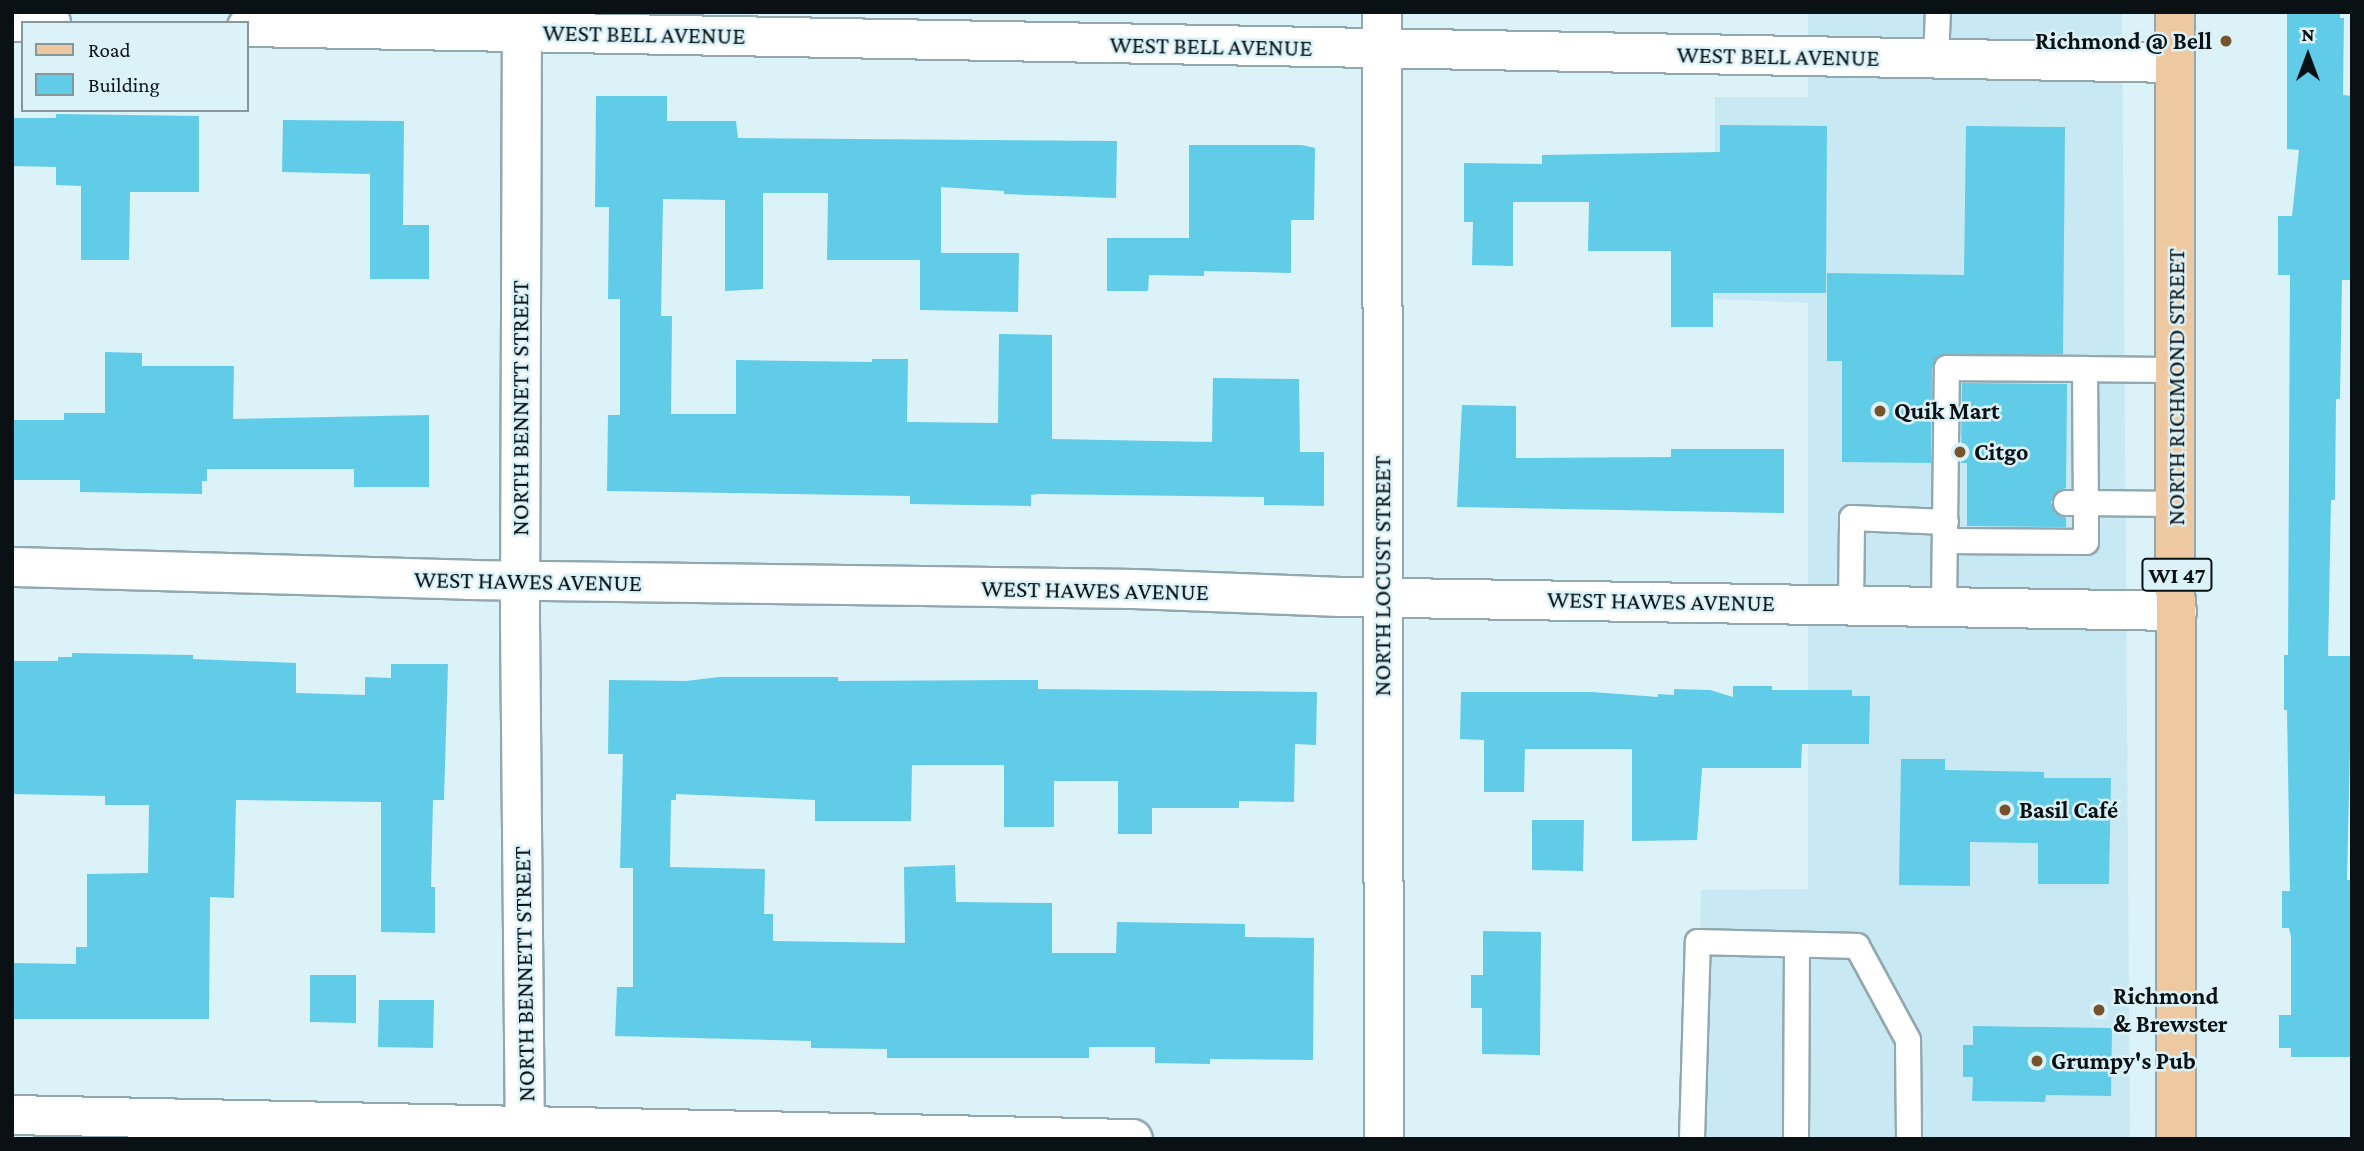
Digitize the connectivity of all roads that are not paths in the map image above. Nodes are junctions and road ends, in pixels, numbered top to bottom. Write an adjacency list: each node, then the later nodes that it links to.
1 (1382, 12): 6 (street, NORTH LOCUST STREET)
2 (1938, 12): 7 (lane)
3 (2175, 12): 8 (main road, NORTH RICHMOND STREET / WI 47)
4 (522, 22): 5 (street, WEST BELL AVENUE); 6 (street, WEST BELL AVENUE); 15 (street, NORTH BENNETT STREET)
5 (248, 27)
6 (1382, 50): 7 (street, WEST BELL AVENUE); 16 (street, NORTH LOCUST STREET)
7 (1936, 59): 8 (street, WEST BELL AVENUE)
8 (2175, 63): 10 (main road, NORTH RICHMOND STREET / WI 47)
9 (2085, 369): 10 (lane); 11 (lane); 13 (lane)
10 (2176, 370): 12 (main road, NORTH RICHMOND STREET / WI 47)
11 (2076, 503): 12 (lane); 13 (lane)
12 (2176, 504): 19 (main road, NORTH RICHMOND STREET / WI 47)
13 (1952, 517): 17 (lane); 18 (lane)
14 (12, 566): 15 (street, WEST HAWES AVENUE)
15 (520, 581): 16 (street, WEST HAWES AVENUE); 22 (street, NORTH BENNETT STREET)
16 (1381, 597): 17 (street, WEST HAWES AVENUE); 24 (street, NORTH LOCUST STREET)
17 (1850, 605): 18 (street, WEST HAWES AVENUE)
18 (1944, 606): 19 (street, WEST HAWES AVENUE)
19 (2177, 611): 28 (main road, NORTH RICHMOND STREET / WI 47)
20 (1797, 945): 25 (lane); 26 (lane); 27 (lane)
21 (12, 1115): 22 (street)
22 (525, 1132): 23 (street)
23 (1133, 1139)
24 (1384, 1139)
25 (1692, 1139)
26 (1796, 1139)
27 (1909, 1139)
28 (2176, 1139)

